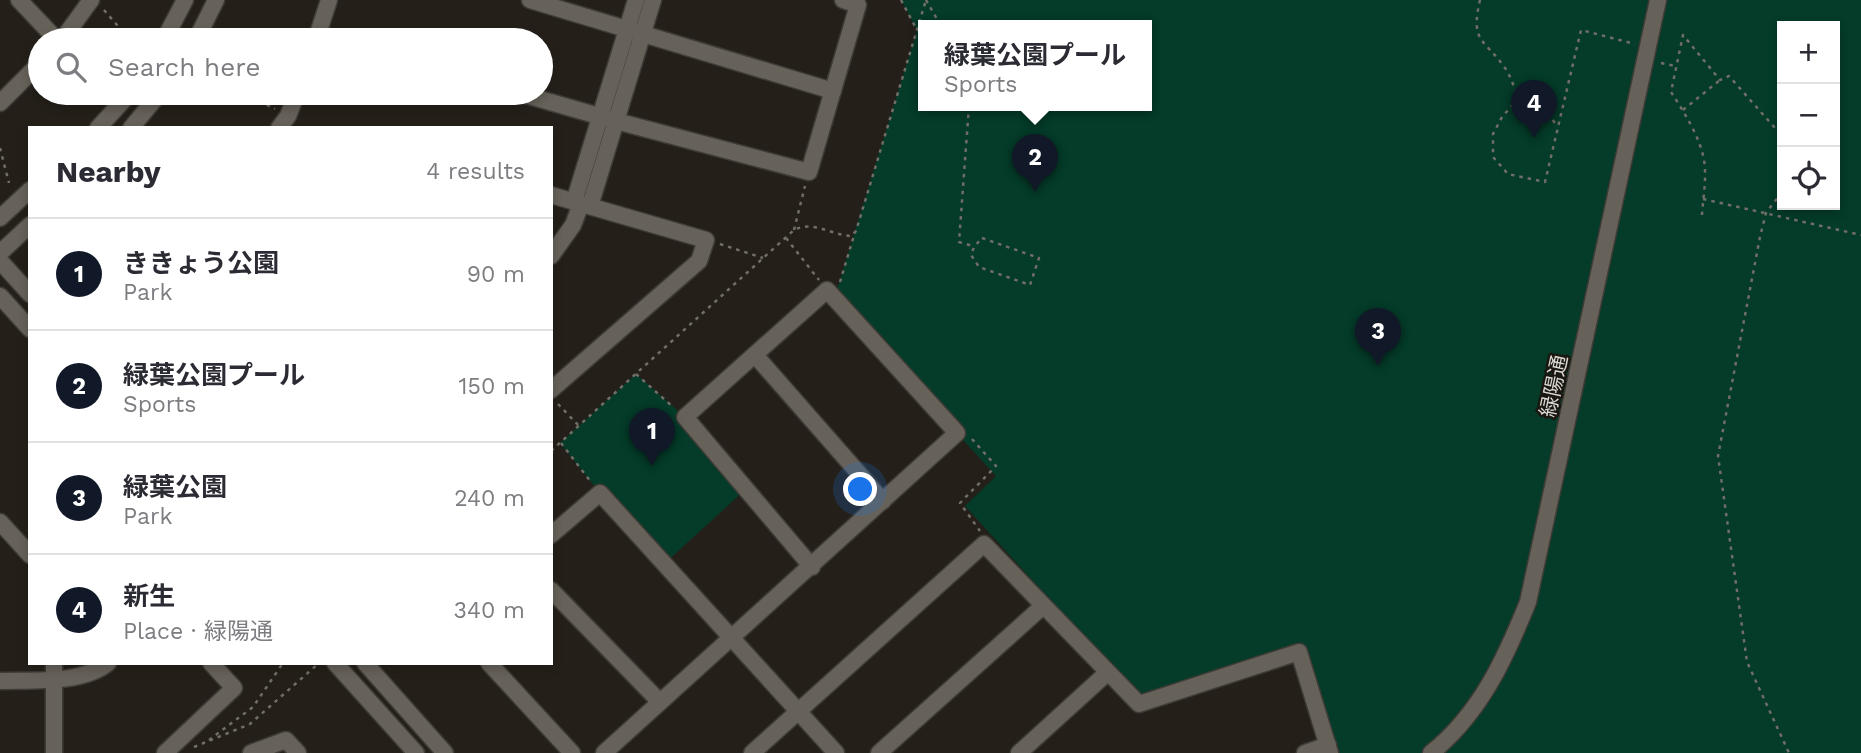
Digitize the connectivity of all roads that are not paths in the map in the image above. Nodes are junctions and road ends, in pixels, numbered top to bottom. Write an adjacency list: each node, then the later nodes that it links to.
1 (19, 0): 11 (street)
2 (185, 0): 13 (street)
3 (216, 0): 14 (street)
4 (329, 0): 15 (street)
5 (530, 0): 16 (street)
6 (636, 0): 16 (street)
7 (653, 0): 16 (street)
8 (844, 0): 18 (street)
9 (1658, 0): 74 (street, 緑陽通)
10 (97, 5): 12 (street)
11 (47, 28)
12 (72, 28)
13 (170, 28)
14 (202, 28)
15 (320, 28)
16 (635, 32): 18 (street); 24 (street)
17 (28, 75): 19 (street)
18 (833, 91): 24 (street)
19 (0, 103)
20 (553, 103): 24 (street)
21 (119, 105): 26 (street)
22 (150, 105): 27 (street)
23 (292, 105): 25 (street)
24 (608, 119): 30 (street)
25 (284, 124)
26 (100, 126)
27 (133, 126)
28 (28, 192): 31 (street)
29 (553, 196): 30 (street)
30 (582, 204): 34 (street); 40 (street)
31 (0, 218)
32 (28, 227): 33 (street)
33 (0, 253)
34 (553, 253)
35 (0, 261): 36 (street)
36 (28, 292)
37 (0, 296): 38 (street)
38 (28, 327)
39 (755, 355): 41 (street); 41 (street); 45 (street)
40 (553, 388)
41 (883, 501): 45 (street)
42 (0, 522): 44 (street)
43 (553, 533): 48 (street)
44 (28, 553)
45 (812, 567): 48 (street)
46 (553, 592): 58 (street)
47 (1043, 606): 55 (street); 59 (street); 71 (street)
48 (732, 636): 58 (street); 59 (street)
49 (54, 665): 56 (street)
50 (106, 665): 56 (street)
51 (213, 665): 62 (street)
52 (337, 665): 65 (street)
53 (367, 665): 66 (street)
54 (491, 665): 67 (street)
55 (1107, 673): 60 (street); 72 (street)
56 (54, 680): 57 (street); 61 (street)
57 (0, 681)
58 (660, 702): 68 (street)
59 (799, 710): 69 (street); 70 (street)
60 (1329, 749): 73 (street)
61 (54, 753)
62 (165, 753)
63 (251, 753): 64 (street)
64 (298, 753)
65 (416, 753)
66 (444, 753)
67 (572, 753)
68 (604, 753)
69 (752, 753)
70 (836, 753)
71 (879, 753)
72 (1019, 753)
73 (1305, 753)
74 (1431, 753)

